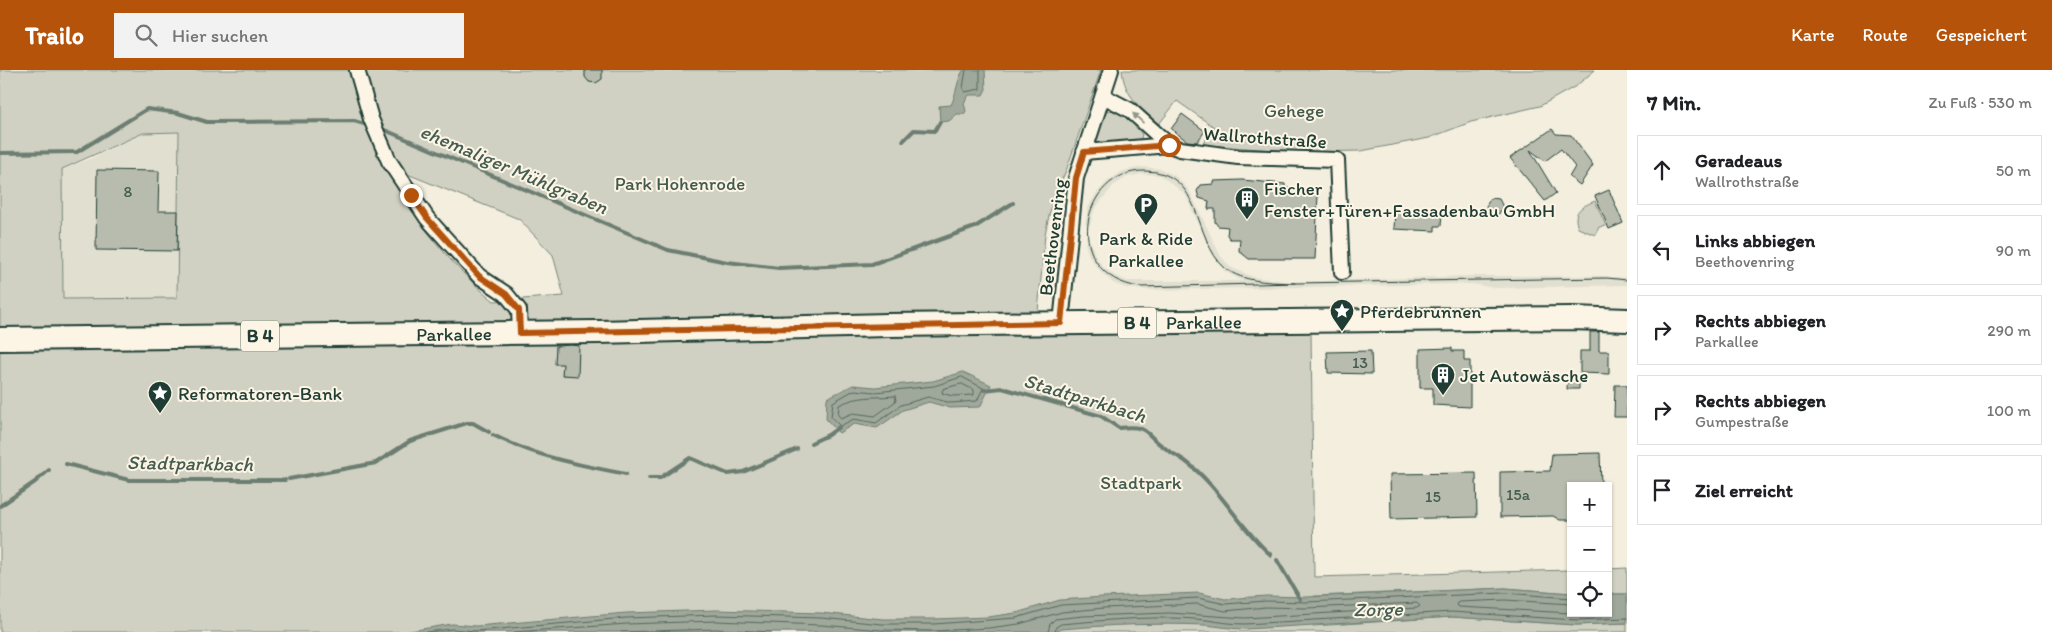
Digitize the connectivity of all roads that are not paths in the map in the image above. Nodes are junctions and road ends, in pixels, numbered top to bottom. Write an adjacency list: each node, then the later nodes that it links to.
1 (357, 70): 9 (street)
2 (1111, 70): 3 (street, Beethovenring)
3 (1103, 96): 4 (street, Wallrothstraße, one-way to 3); 5 (street, Beethovenring)
4 (1169, 145): 5 (street, Wallrothstraße); 6 (street, Wallrothstraße)
5 (1084, 152): 8 (street, Beethovenring)
6 (1342, 272)
7 (1627, 320): 8 (main road, Parkallee / B 4)
8 (1061, 323): 9 (main road, Parkallee / B 4)
9 (520, 333): 10 (main road, Parkallee / B 4)
10 (0, 340)

